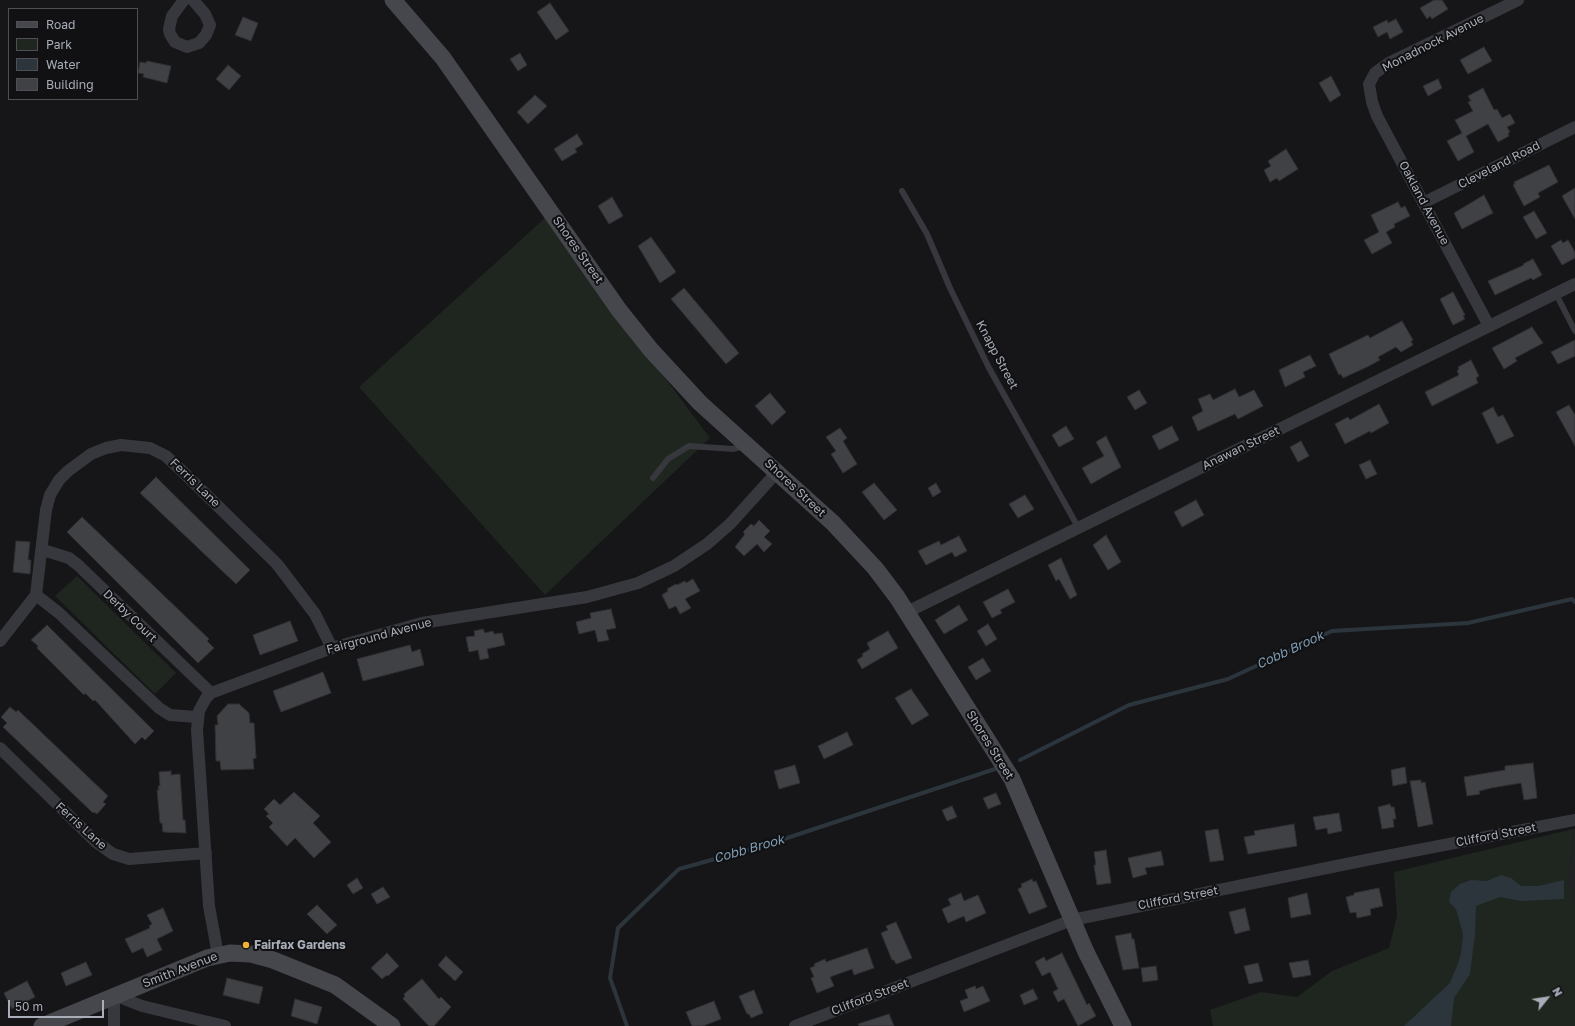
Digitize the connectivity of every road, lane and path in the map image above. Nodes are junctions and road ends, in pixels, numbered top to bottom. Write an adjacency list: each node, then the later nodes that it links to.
1 (184, 0): 2 (street)
2 (192, 0)
3 (393, 0): 13 (street, Shores Street)
4 (1518, 0): 5 (street, Monadnock Avenue)
5 (1371, 78): 8 (street, Oakland Avenue)
6 (1575, 127): 8 (street, Cleveland Road)
7 (902, 191): 16 (lane, Knapp Street)
8 (1423, 203): 11 (street, Oakland Avenue)
9 (1575, 284): 10 (street, Anawan Street)
10 (1556, 294): 11 (street, Anawan Street); 12 (lane)
11 (1489, 326): 16 (street, Anawan Street)
12 (1575, 331)
13 (748, 445): 14 (street, Shores Street); 15 (lane)
14 (777, 472): 19 (street, Shores Street); 21 (street, Fairground Avenue)
15 (653, 478)
16 (1078, 527): 19 (street, Anawan Street)
17 (43, 550): 18 (street, Ferris Lane); 21 (street, Ferris Lane); 22 (street, Derby Court)
18 (36, 595): 20 (street, Ferris Lane); 23 (street)
19 (907, 612): 27 (street, Shores Street)
20 (0, 641)
21 (332, 648): 22 (street, Fairground Avenue)
22 (211, 693): 23 (street)
23 (197, 717): 26 (street)
24 (0, 748): 26 (street, Ferris Lane)
25 (1575, 820): 27 (street, Clifford Street)
26 (206, 853): 28 (street)
27 (1072, 920): 34 (street, Clifford Street); 35 (street, Shores Street)
28 (224, 954): 29 (street, Smith Avenue); 33 (street)
29 (114, 995): 30 (street, Smith Avenue); 31 (street); 32 (street)
30 (42, 1026)
31 (114, 1026)
32 (225, 1026)
33 (392, 1026)
34 (795, 1026)
35 (1123, 1026)

